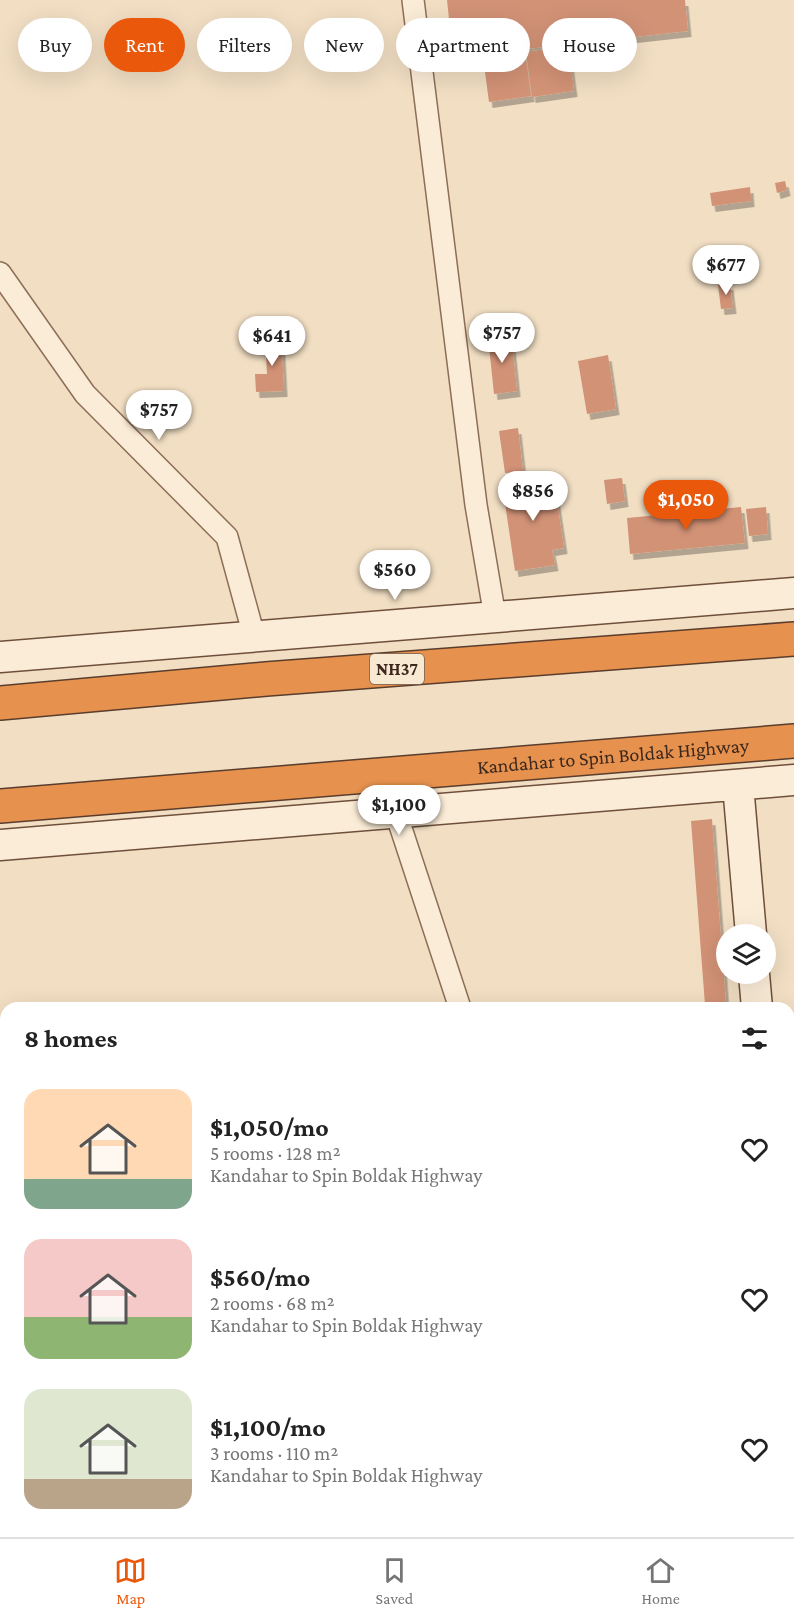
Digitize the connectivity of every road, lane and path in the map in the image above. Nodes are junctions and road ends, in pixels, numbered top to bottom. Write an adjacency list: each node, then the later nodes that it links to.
1 (413, 0): 4 (street)
2 (0, 273): 5 (street)
3 (794, 593): 4 (street)
4 (495, 617): 5 (street)
5 (254, 636): 7 (street)
6 (794, 639): 8 (highway, NH37)
7 (0, 657)
8 (0, 703)
9 (794, 741): 12 (highway, Kandahar to Spin Boldak Highway)
10 (794, 780): 11 (street)
11 (738, 785): 13 (street); 15 (street)
12 (0, 806)
13 (396, 813): 14 (street); 17 (street)
14 (0, 845)
15 (750, 924)
16 (755, 984): 18 (street)
17 (458, 1002)
18 (756, 1002)

